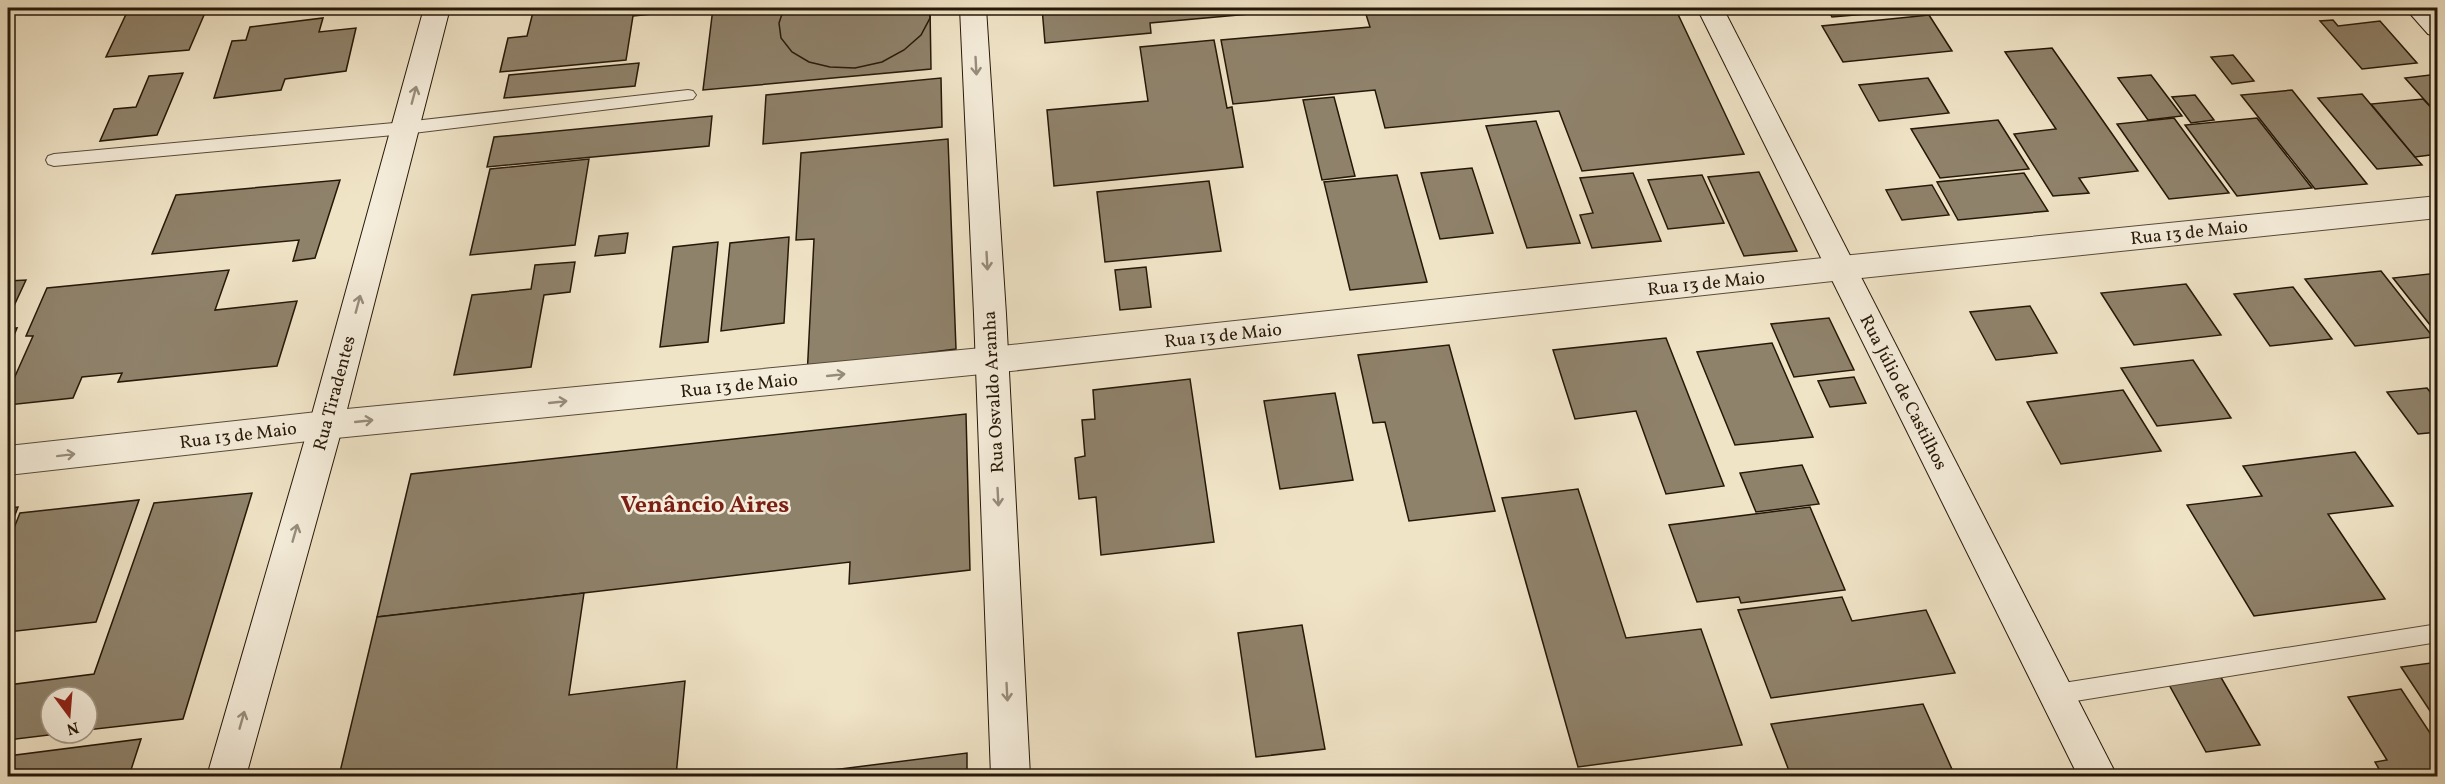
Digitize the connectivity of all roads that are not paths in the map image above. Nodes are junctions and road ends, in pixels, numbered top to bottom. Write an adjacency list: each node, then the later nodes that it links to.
1 (437, 8): 7 (street, Rua Tiradentes, one-way to 1)
2 (973, 8): 11 (street, Rua Osvaldo Aranha, one-way to 11)
3 (1710, 8): 10 (street, Rua Júlio de Castilhos)
4 (2418, 8): 5 (street)
5 (2438, 28)
6 (688, 95): 7 (lane)
7 (405, 128): 8 (lane); 12 (street, Rua Tiradentes, one-way to 7)
8 (54, 160)
9 (2438, 207): 10 (street, Rua 13 de Maio)
10 (1842, 268): 11 (street, Rua 13 de Maio); 15 (street, Rua Júlio de Castilhos)
11 (992, 360): 12 (street, Rua 13 de Maio, one-way to 11); 17 (street, Rua Osvaldo Aranha, one-way to 17)
12 (326, 425): 13 (street, Rua 13 de Maio, one-way to 12); 16 (street, Rua Tiradentes, one-way to 12)
13 (8, 461)
14 (2438, 633): 15 (lane)
15 (2057, 694): 18 (street, Rua Júlio de Castilhos)
16 (226, 777)
17 (1011, 777)
18 (2098, 777)

